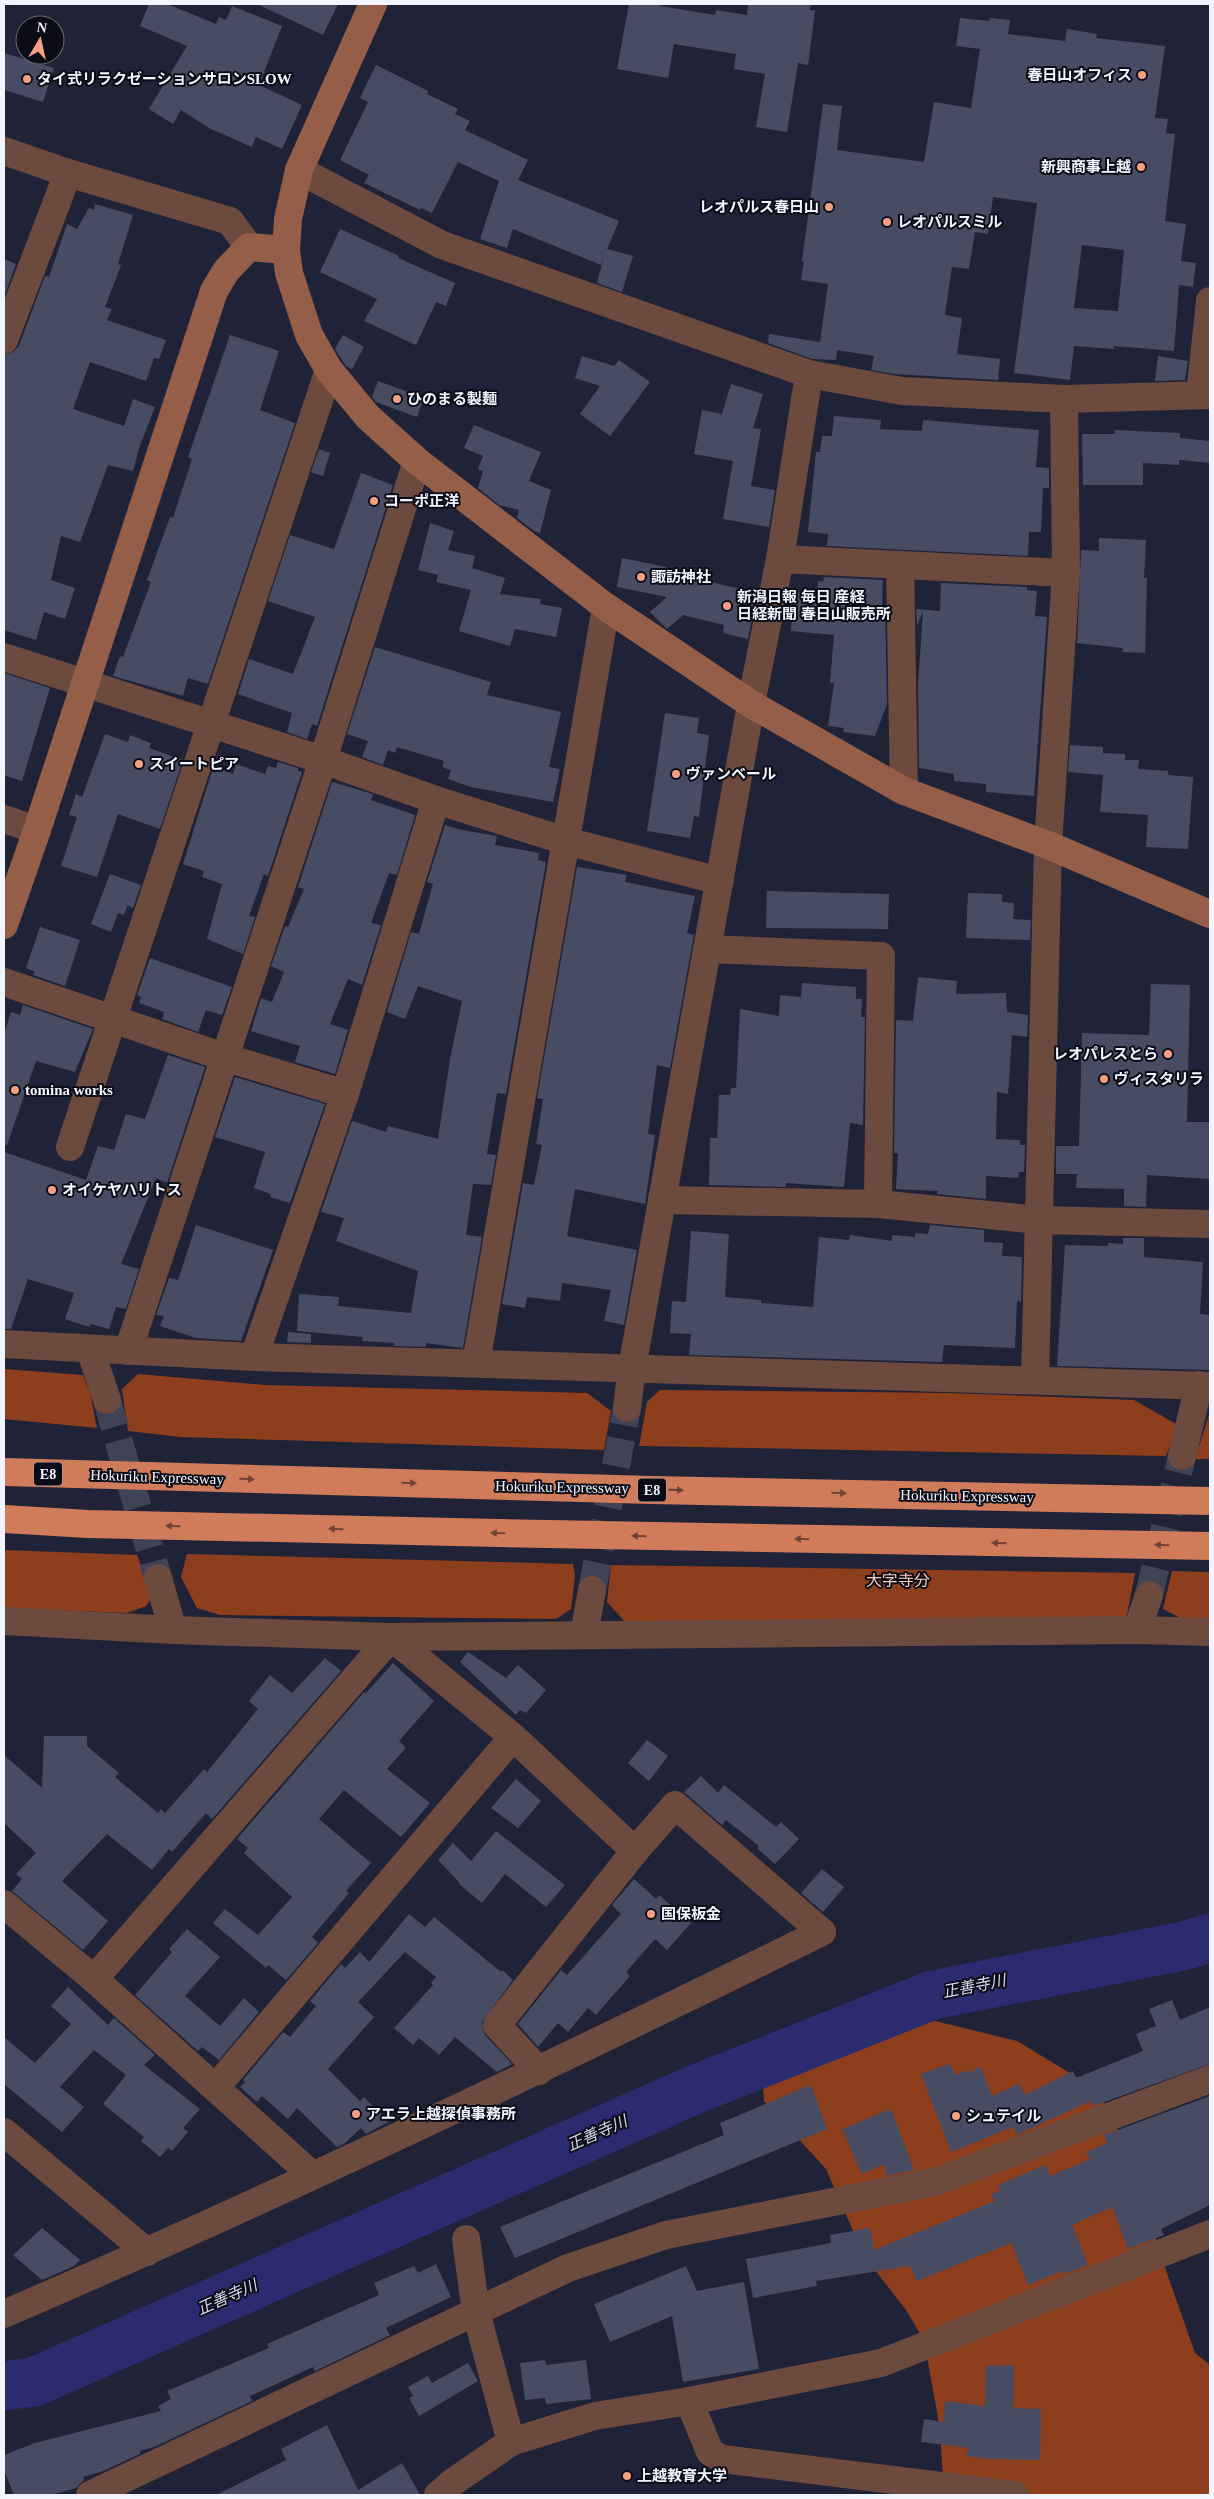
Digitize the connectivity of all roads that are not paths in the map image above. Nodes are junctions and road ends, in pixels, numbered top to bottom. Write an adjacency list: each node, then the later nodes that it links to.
1 (372, 4): 3 (street)
2 (4, 151): 4 (street)
3 (299, 170): 6 (street); 10 (street)
4 (68, 173): 5 (street); 8 (street)
5 (248, 247): 6 (street); 19 (street)
6 (286, 250): 9 (street)
7 (1210, 301): 11 (street)
8 (5, 330)
9 (329, 370): 13 (street); 21 (street)
10 (809, 374): 12 (street); 14 (street)
11 (1205, 395): 12 (street)
12 (1064, 399): 16 (street)
13 (417, 461): 17 (street); 22 (street)
14 (780, 559): 15 (street); 20 (street)
15 (900, 565): 16 (street); 23 (street)
16 (1066, 573): 28 (street)
17 (606, 607): 20 (street); 27 (street)
18 (4, 657): 19 (street)
19 (84, 683): 21 (street); 26 (street)
20 (751, 704): 23 (street); 29 (street)
21 (210, 724): 22 (street); 34 (street)
22 (323, 760): 24 (street); 35 (street)
23 (904, 791): 28 (street)
24 (436, 800): 27 (street); 36 (street)
25 (4, 819): 26 (street)
26 (37, 830): 30 (street)
27 (566, 841): 29 (street); 46 (street)
28 (1048, 845): 31 (street); 40 (street)
29 (720, 881): 32 (street)
30 (6, 908)
31 (1210, 914)
32 (707, 949): 38 (street); 39 (street)
33 (4, 982): 34 (street)
34 (114, 1018): 35 (street); 37 (street)
35 (224, 1057): 36 (street); 44 (street)
36 (345, 1094): 45 (street)
37 (70, 1147)
38 (662, 1200): 39 (street); 47 (street)
39 (878, 1204): 40 (street)
40 (1039, 1220): 41 (street); 48 (street)
41 (1210, 1224)
42 (4, 1344): 43 (street)
43 (90, 1349): 44 (street); 50 (street)
44 (128, 1351): 45 (street)
45 (254, 1357): 46 (street)
46 (476, 1363): 47 (street)
47 (632, 1368): 48 (street); 51 (street)
48 (1035, 1380): 49 (street)
49 (1204, 1385): 52 (street)
50 (107, 1400)
51 (627, 1408)
52 (1182, 1456)
53 (4, 1462): 55 (highway)
54 (4, 1472): 55 (highway, Hokuriku Expressway / E8)
55 (93, 1476): 56 (highway, Hokuriku Expressway / E8, one-way to 56)
56 (1210, 1501)
57 (4, 1520): 58 (highway, one-way to 57)
58 (1210, 1546)
59 (158, 1578): 63 (street)
60 (592, 1590): 66 (street)
61 (1148, 1595): 64 (street)
62 (4, 1621): 63 (street)
63 (173, 1630): 67 (street)
64 (1137, 1630): 65 (street); 66 (street)
65 (1210, 1632)
66 (584, 1634): 67 (street)
67 (391, 1637): 68 (street); 71 (street)
68 (513, 1737): 69 (street); 74 (street)
69 (635, 1851): 72 (street); 72 (street)
70 (4, 1904): 71 (street)
71 (94, 1979): 74 (street)
72 (539, 2071): 76 (street)
73 (1210, 2078): 80 (street)
74 (216, 2087): 76 (street)
75 (4, 2132): 79 (street)
76 (312, 2175): 79 (street)
77 (1210, 2234): 82 (street)
78 (466, 2239): 80 (street)
79 (148, 2252): 81 (street)
80 (476, 2312): 83 (street); 84 (street)
81 (4, 2314)
82 (689, 2401): 83 (street); 86 (street)
83 (511, 2442): 85 (street)
84 (90, 2495)
85 (438, 2495)
86 (1015, 2495)

